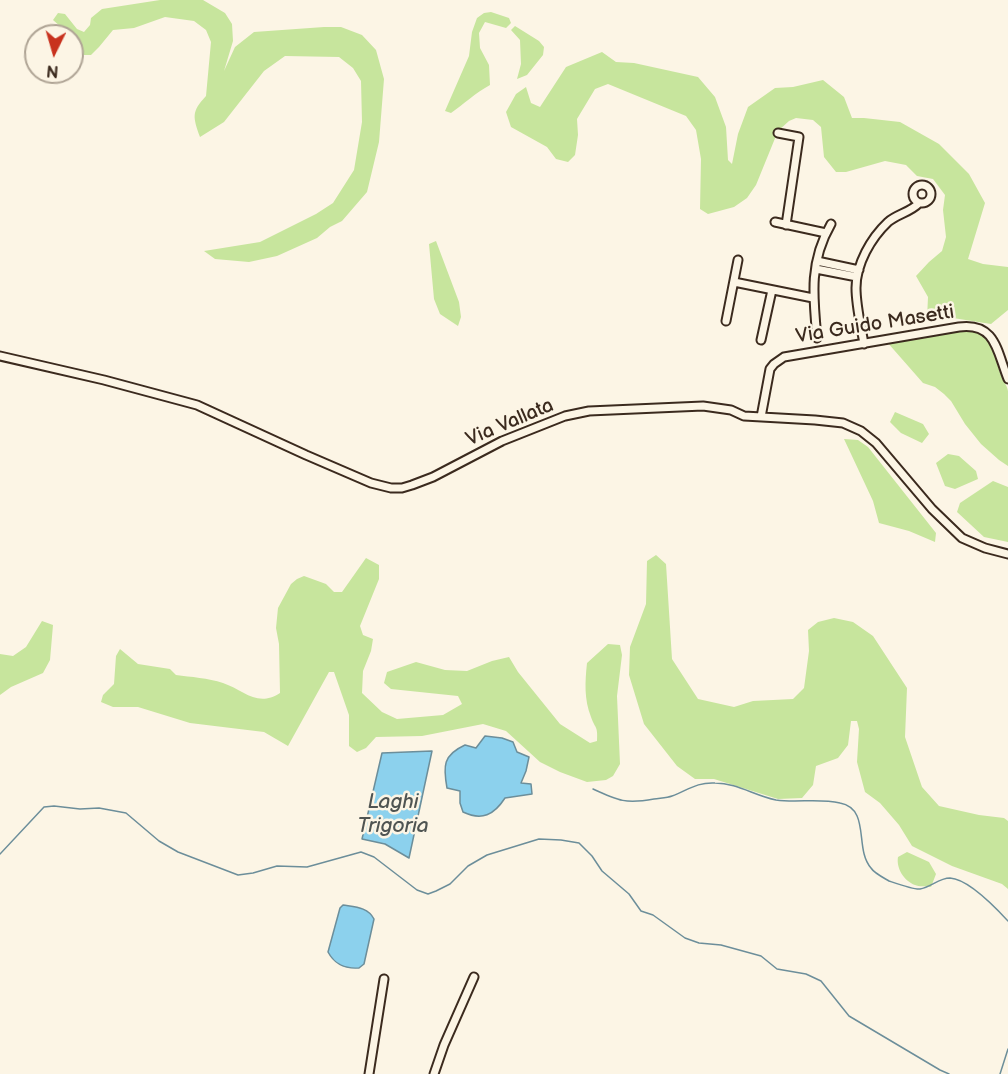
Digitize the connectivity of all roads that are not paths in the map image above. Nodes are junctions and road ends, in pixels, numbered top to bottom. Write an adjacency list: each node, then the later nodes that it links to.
1 (778, 133): 5 (street)
2 (920, 203): 9 (street)
3 (775, 222): 5 (street)
4 (831, 224): 6 (street)
5 (786, 225): 6 (street)
6 (826, 233): 8 (street)
7 (738, 260): 10 (street)
8 (817, 265): 9 (street); 12 (street)
9 (858, 274): 16 (street)
10 (734, 282): 11 (street); 13 (street)
11 (772, 290): 12 (street); 15 (street)
12 (813, 298): 14 (street)
13 (726, 321)
14 (817, 338)
15 (761, 340)
16 (864, 344): 18 (street, Via Guido Masetti); 19 (street, Via Guido Masetti)
17 (0, 356): 19 (street, Via Vallata)
18 (1008, 378)
19 (761, 417): 20 (street, Via Vallata)
20 (1008, 554)
21 (474, 978): 24 (street)
22 (384, 979): 23 (street)
23 (369, 1074)
24 (434, 1074)

